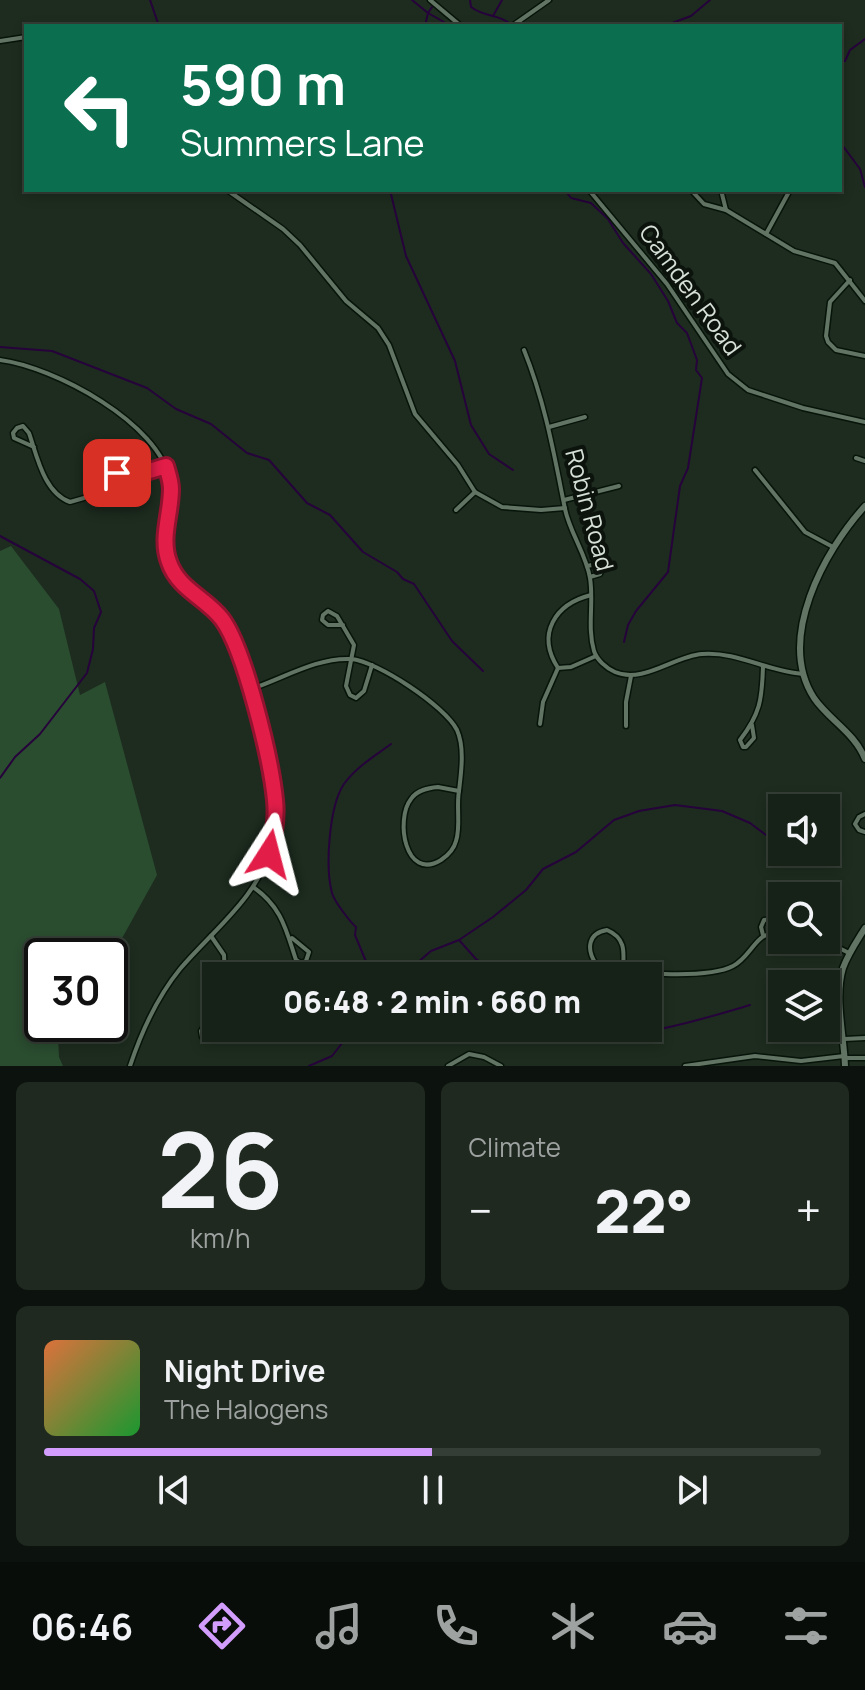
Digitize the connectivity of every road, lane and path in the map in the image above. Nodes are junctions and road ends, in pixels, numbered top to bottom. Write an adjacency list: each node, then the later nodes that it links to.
1 (430, 0): 3 (street)
2 (549, 0): 4 (street)
3 (459, 24)
4 (515, 24)
5 (24, 37): 6 (street)
6 (0, 41)
7 (230, 192): 28 (street)
8 (591, 192): 20 (street, Camden Road)
9 (693, 192): 12 (street)
10 (722, 192): 12 (street)
11 (789, 192): 13 (street)
12 (726, 210): 13 (street)
13 (766, 234): 14 (street)
14 (850, 280): 15 (street); 17 (street)
15 (865, 301)
16 (524, 350): 21 (street, Robin Road)
17 (865, 356)
18 (0, 360): 25 (street)
19 (585, 417): 21 (street)
20 (865, 422)
21 (549, 427): 29 (street, Robin Road)
22 (34, 447): 22 (street); 25 (street)
23 (856, 458): 24 (street)
24 (865, 461)
25 (166, 466): 45 (street)
26 (755, 470): 33 (street)
27 (619, 486): 29 (street)
28 (475, 492): 31 (street); 32 (street)
29 (564, 500): 31 (street, Robin Road)
30 (865, 506): 33 (main road)
31 (565, 508): 34 (street, Robin Road)
32 (456, 510)
33 (833, 547): 43 (main road)
34 (587, 566): 35 (street, Robin Road); 35 (street)
35 (590, 577): 36 (street, Robin Road)
36 (591, 595): 38 (street, Robin Road); 42 (street)
37 (343, 625): 37 (street); 39 (street)
38 (596, 656): 42 (street); 44 (street)
39 (353, 659): 40 (street); 40 (street); 45 (street)
40 (372, 665): 50 (street)
41 (763, 667): 43 (street); 44 (street); 47 (street)
42 (558, 668): 46 (street)
43 (803, 674): 49 (main road)
44 (631, 676): 48 (street)
45 (251, 689): 53 (street)
46 (540, 724)
47 (752, 725): 47 (street)
48 (626, 726)
49 (865, 759)
50 (459, 791): 50 (street)
51 (865, 814): 52 (street)
52 (865, 832)
53 (253, 887): 58 (street); 59 (street)
54 (768, 920): 57 (street)
55 (865, 928): 61 (main road)
56 (768, 933): 57 (street)
57 (763, 935): 64 (street)
58 (211, 936): 62 (street); 69 (street)
59 (292, 938): 59 (street)
60 (840, 948): 61 (street)
61 (849, 953): 66 (main road)
62 (224, 962)
63 (623, 969): 63 (street)
64 (662, 973)
65 (865, 1038): 66 (street)
66 (844, 1039): 68 (main road)
67 (865, 1058): 68 (street)
68 (844, 1060): 72 (street)
69 (130, 1066)
70 (448, 1066): 71 (street)
71 (501, 1066)
72 (685, 1066)

